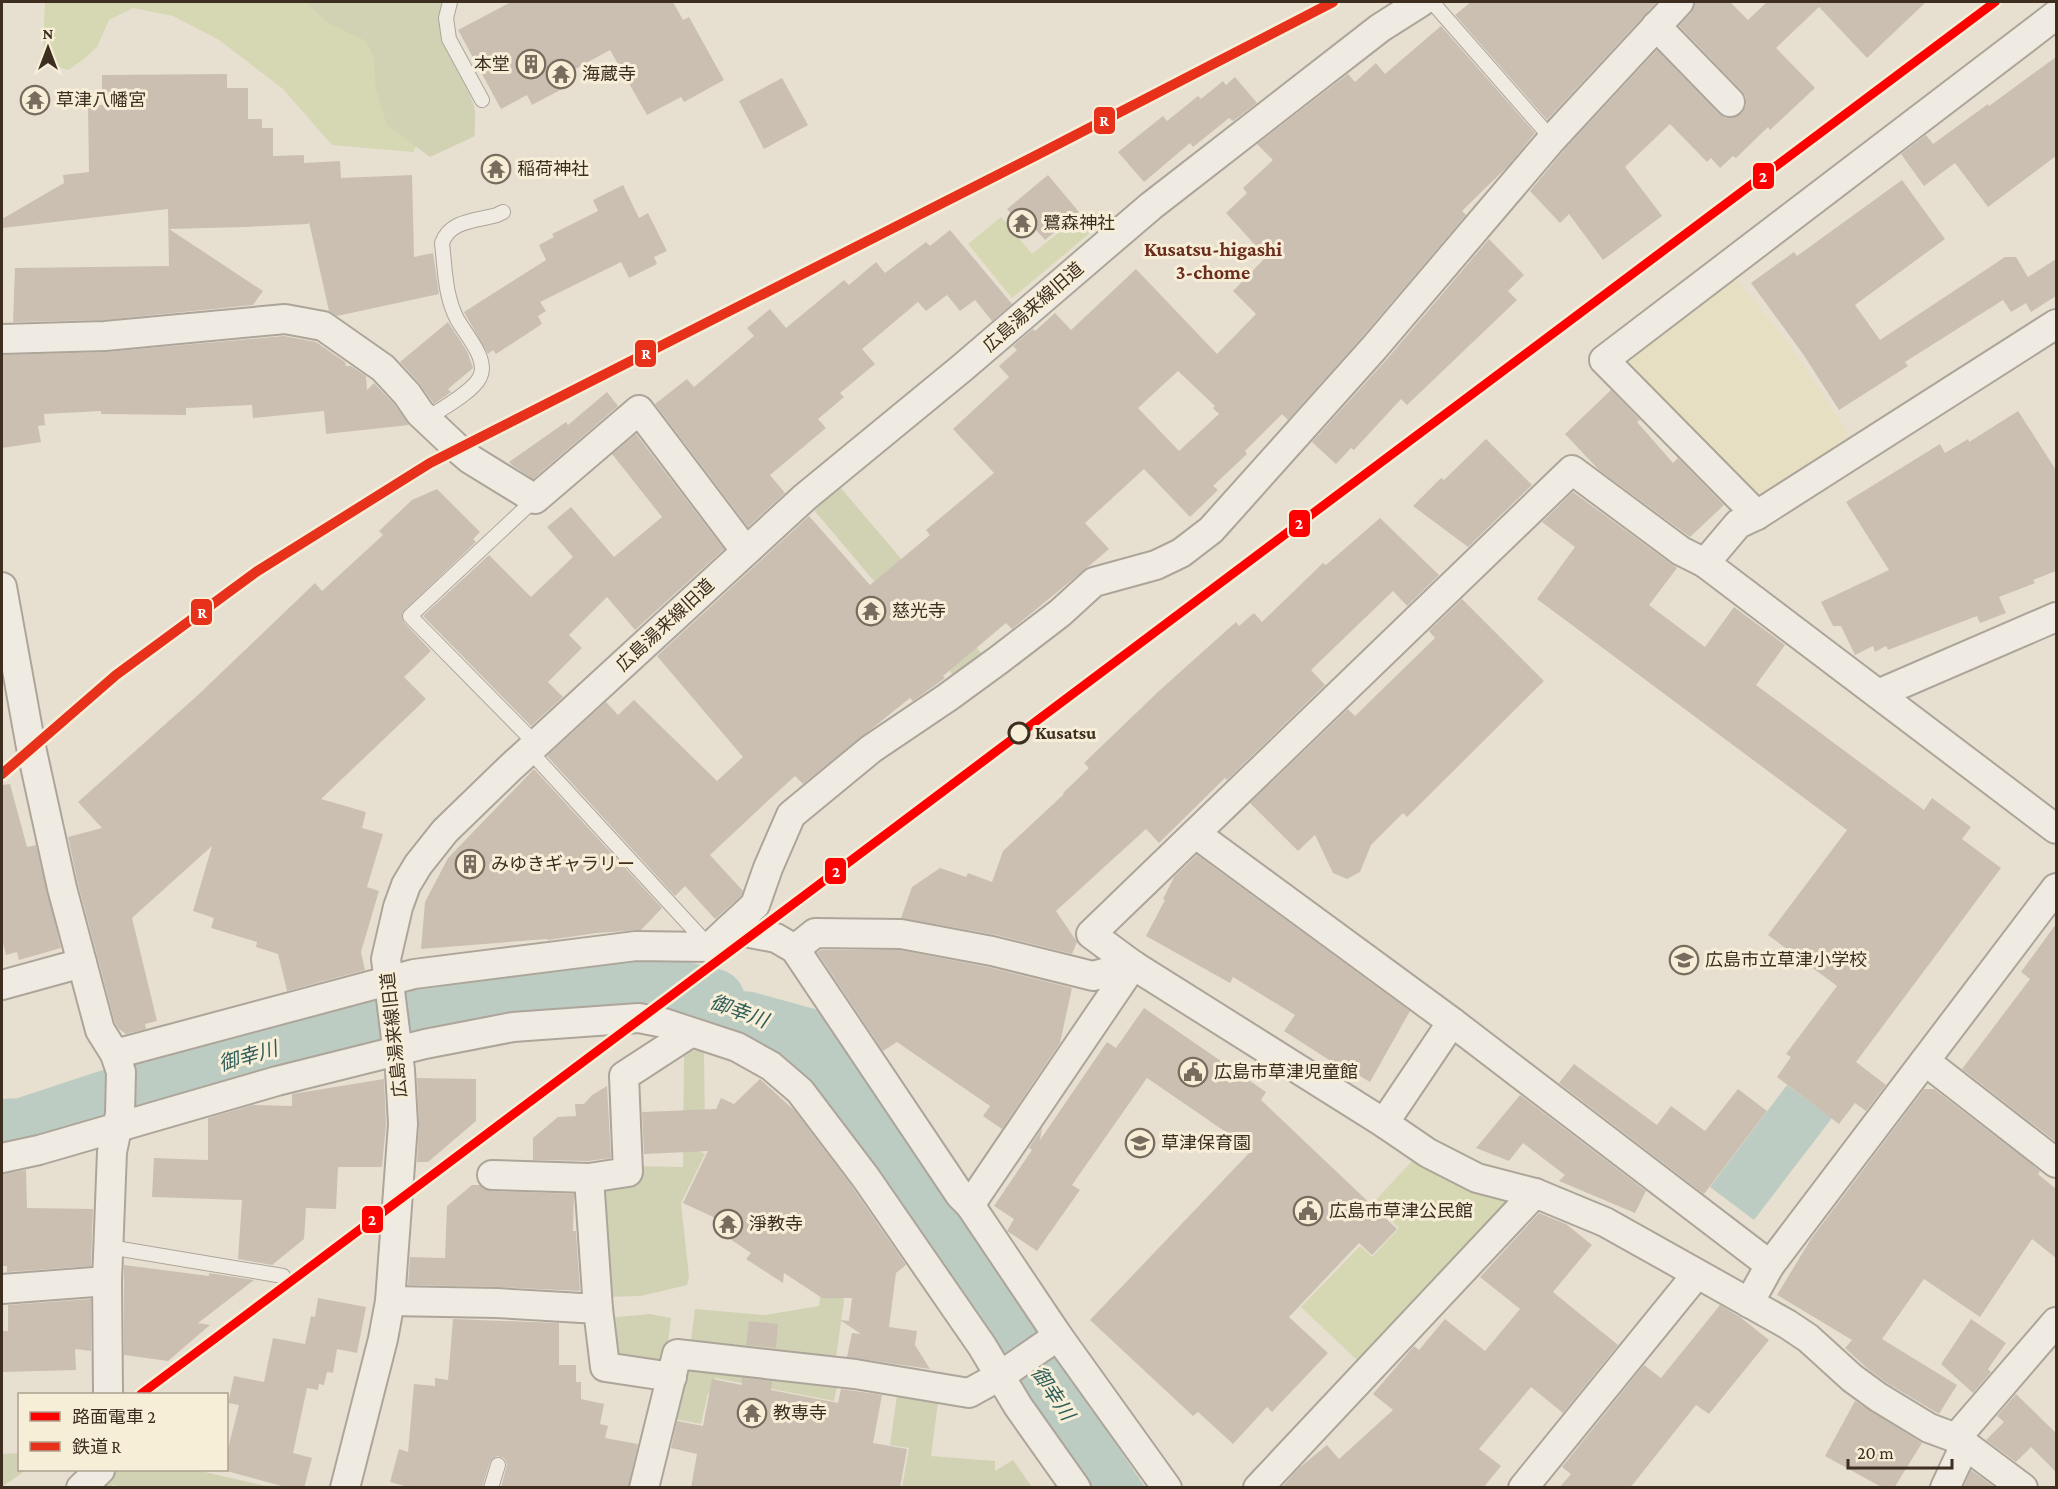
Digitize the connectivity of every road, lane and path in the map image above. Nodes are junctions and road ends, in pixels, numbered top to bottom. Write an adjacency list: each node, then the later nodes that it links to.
1 (450, 2): 7 (lane)
2 (1421, 2): 16 (street, 広島湯来線旧道)
3 (1432, 2): 9 (lane)
4 (1679, 2): 6 (street)
5 (2056, 15): 15 (street)
6 (1656, 26): 8 (street); 9 (street)
7 (482, 100)
8 (1730, 102)
9 (1552, 139): 26 (street)
10 (502, 212): 13 (lane)
11 (2056, 324): 15 (street)
12 (2, 339): 13 (street)
13 (426, 419): 14 (street)
14 (535, 499): 16 (street); 22 (lane)
15 (1757, 515): 17 (street)
16 (745, 550): 22 (street, 広島湯来線旧道)
17 (1706, 563): 20 (street); 24 (street)
18 (2, 587): 21 (street)
19 (2056, 617): 20 (street)
20 (1878, 694): 23 (street)
21 (12, 705): 28 (street)
22 (533, 747): 26 (lane); 31 (street, 広島湯来線旧道)
23 (2056, 829)
24 (1196, 834): 29 (street); 32 (street)
25 (2056, 888): 36 (street)
26 (719, 938): 27 (street); 31 (street)
27 (795, 950): 29 (street); 44 (street)
28 (82, 963): 30 (street); 35 (street)
29 (1133, 965): 38 (street); 44 (street)
30 (2, 985)
31 (390, 986): 34 (street, 広島湯来線旧道); 35 (street)
32 (1452, 1022): 38 (street); 46 (street)
33 (690, 1033): 34 (street); 42 (street); 56 (street)
34 (397, 1044): 37 (street); 51 (street, 広島湯来線旧道)
35 (117, 1057): 37 (street)
36 (1926, 1061): 40 (street); 46 (street)
37 (118, 1120): 39 (street); 45 (street)
38 (1383, 1123): 43 (street)
39 (2, 1158)
40 (2056, 1163)
41 (492, 1175): 42 (street)
42 (589, 1178): 53 (street)
43 (1535, 1192): 47 (street); 69 (street)
44 (970, 1204): 55 (street)
45 (109, 1247): 48 (lane); 49 (street)
46 (1770, 1265): 52 (street)
47 (1697, 1274): 52 (street); 62 (street)
48 (284, 1276)
49 (107, 1281): 50 (street); 58 (street)
50 (2, 1289)
51 (390, 1301): 53 (street); 64 (street, 広島湯来線旧道)
52 (1749, 1303): 59 (street)
53 (598, 1309): 57 (street)
54 (2056, 1322): 59 (street)
55 (1055, 1338): 56 (street); 68 (street)
56 (1001, 1375): 57 (street); 67 (street)
57 (672, 1377): 66 (street)
58 (108, 1392)
59 (1960, 1442): 70 (street); 71 (street)
60 (498, 1465): 65 (lane)
61 (99, 1471): 63 (street)
62 (1523, 1487)
63 (81, 1488)
64 (345, 1488)
65 (491, 1488)
66 (644, 1488)
67 (1076, 1488)
68 (1167, 1488)
69 (1258, 1488)
70 (1945, 1488)
71 (2023, 1488)

